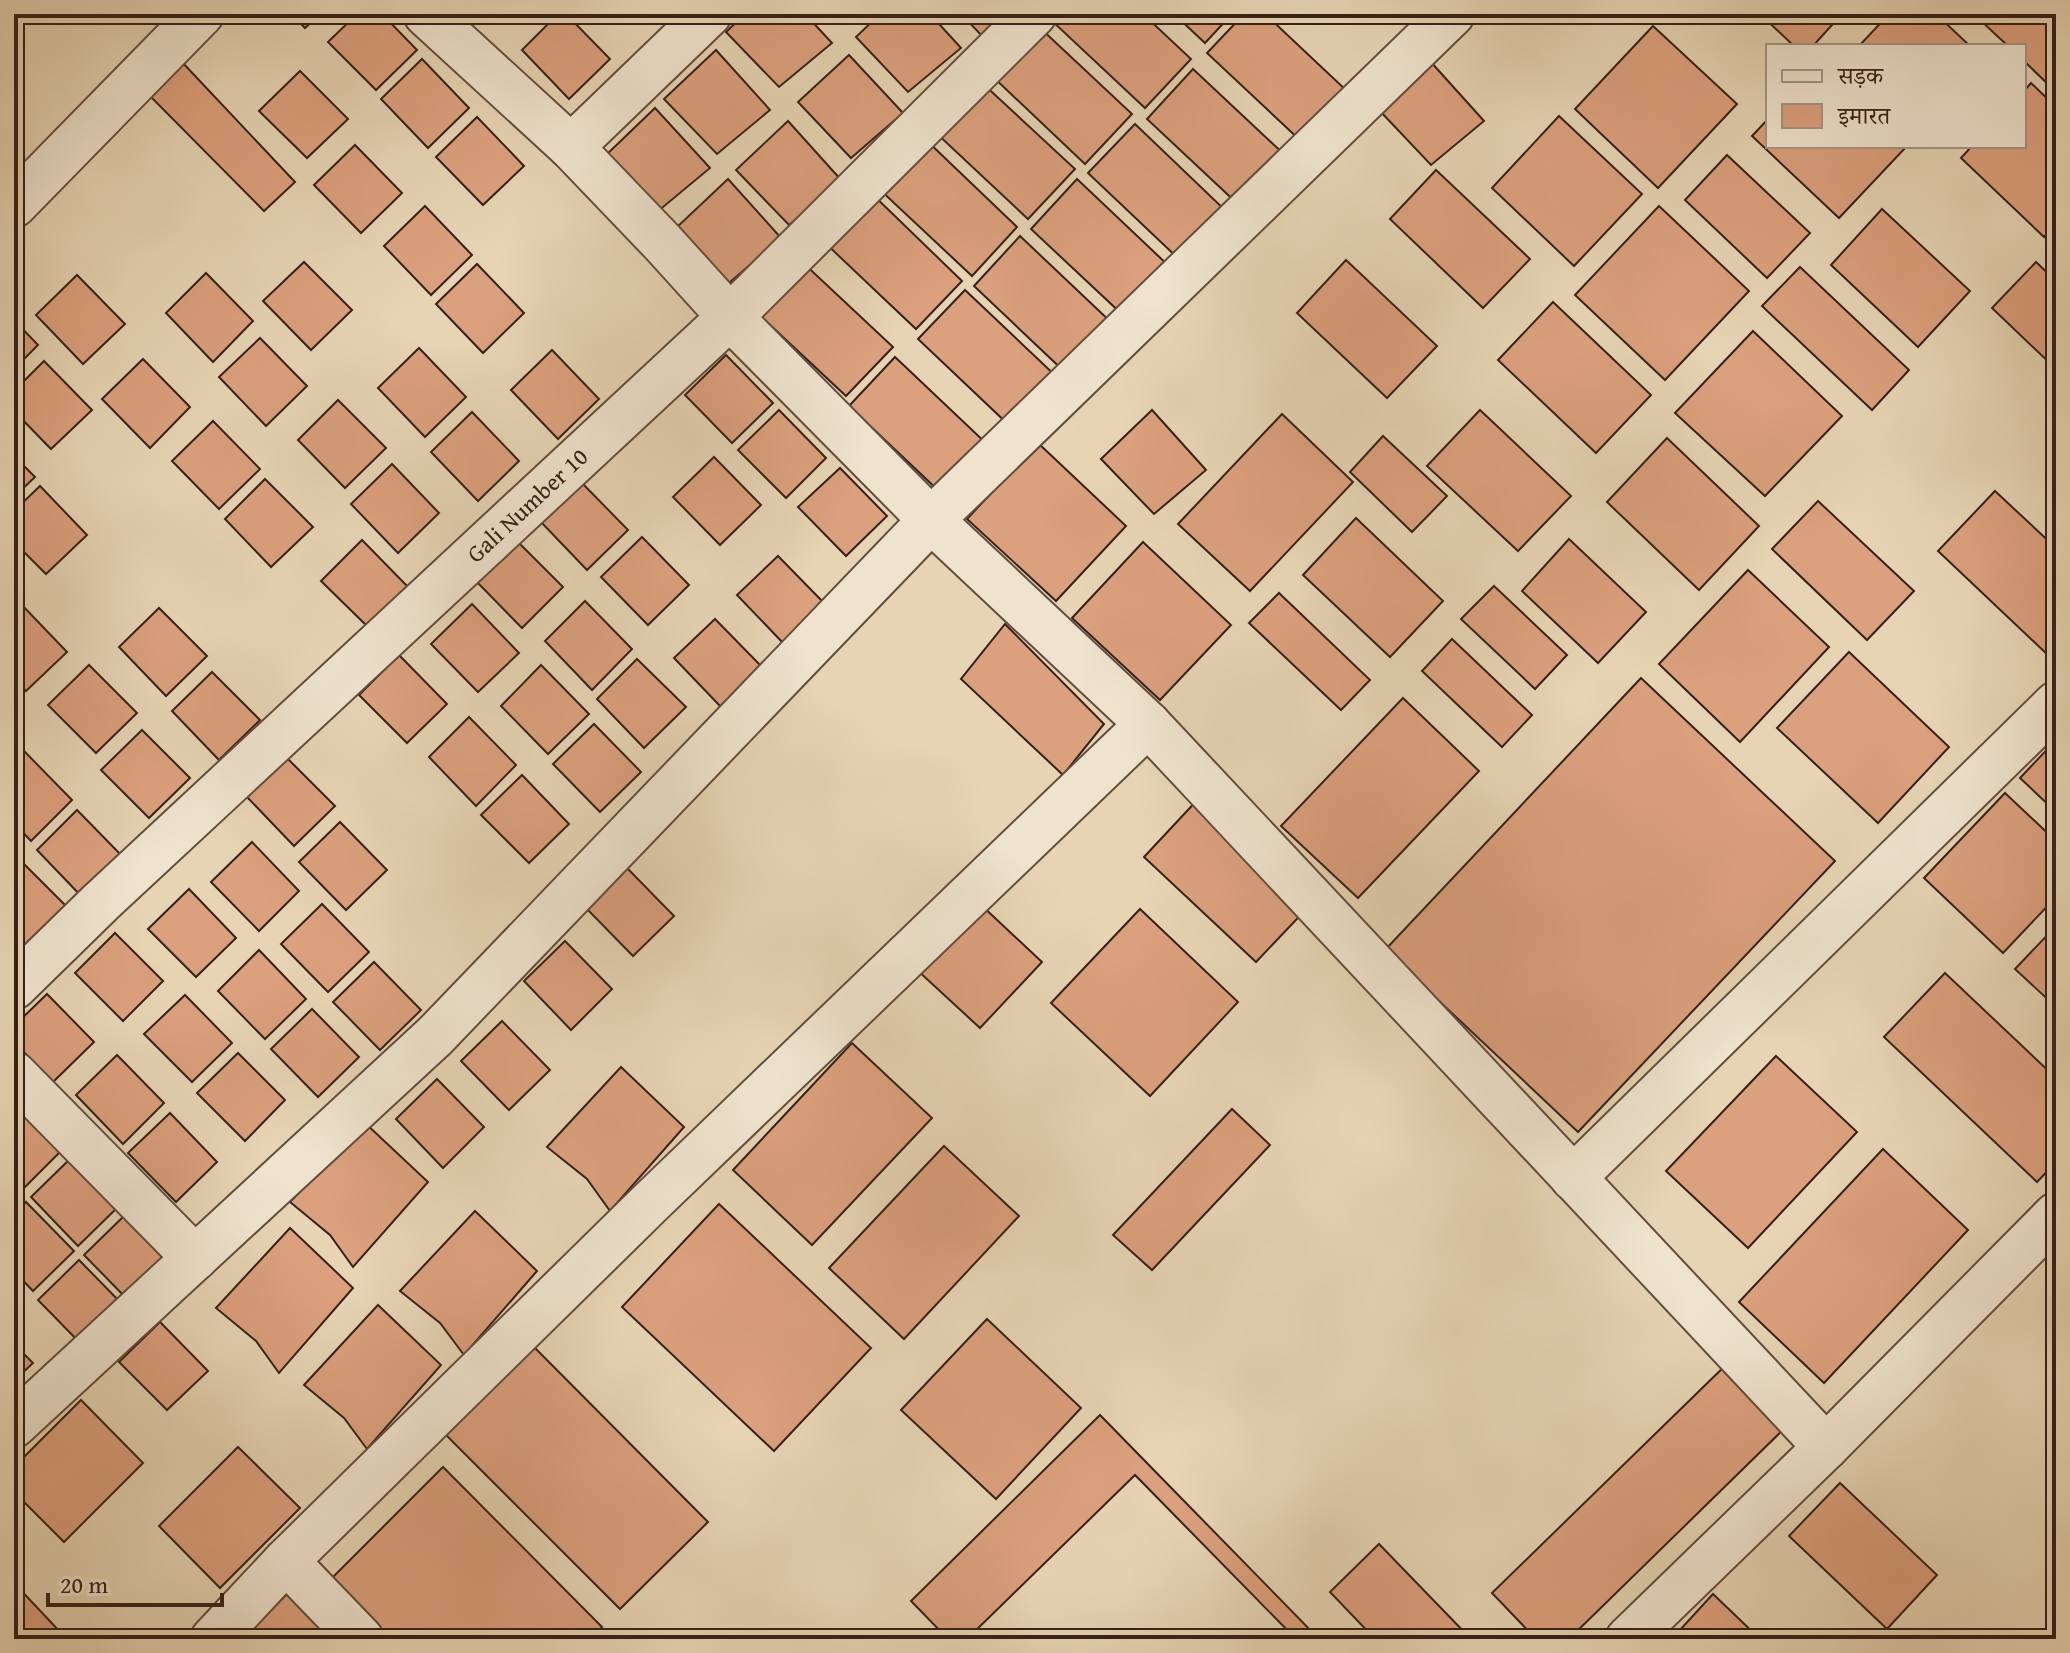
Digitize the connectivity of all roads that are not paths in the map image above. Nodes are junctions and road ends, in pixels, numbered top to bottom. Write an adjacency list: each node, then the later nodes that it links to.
1 (201, 14): 7 (street)
2 (426, 14): 6 (street)
3 (709, 14): 6 (street)
4 (1034, 14): 8 (street, Gali Number 10)
5 (1452, 14): 9 (street)
6 (571, 147): 8 (street)
7 (14, 205)
8 (730, 317): 9 (street); 12 (street, Gali Number 10)
9 (931, 520): 11 (street); 16 (street)
10 (2056, 704): 14 (street)
11 (1148, 724): 14 (street); 19 (street)
12 (14, 987)
13 (14, 1074): 16 (street)
14 (1573, 1178): 18 (street)
15 (2056, 1215): 18 (street)
16 (195, 1258): 17 (street)
17 (14, 1425)
18 (1826, 1447): 22 (street)
19 (286, 1561): 20 (street); 21 (street)
20 (213, 1639)
21 (361, 1639)
22 (1628, 1639)

